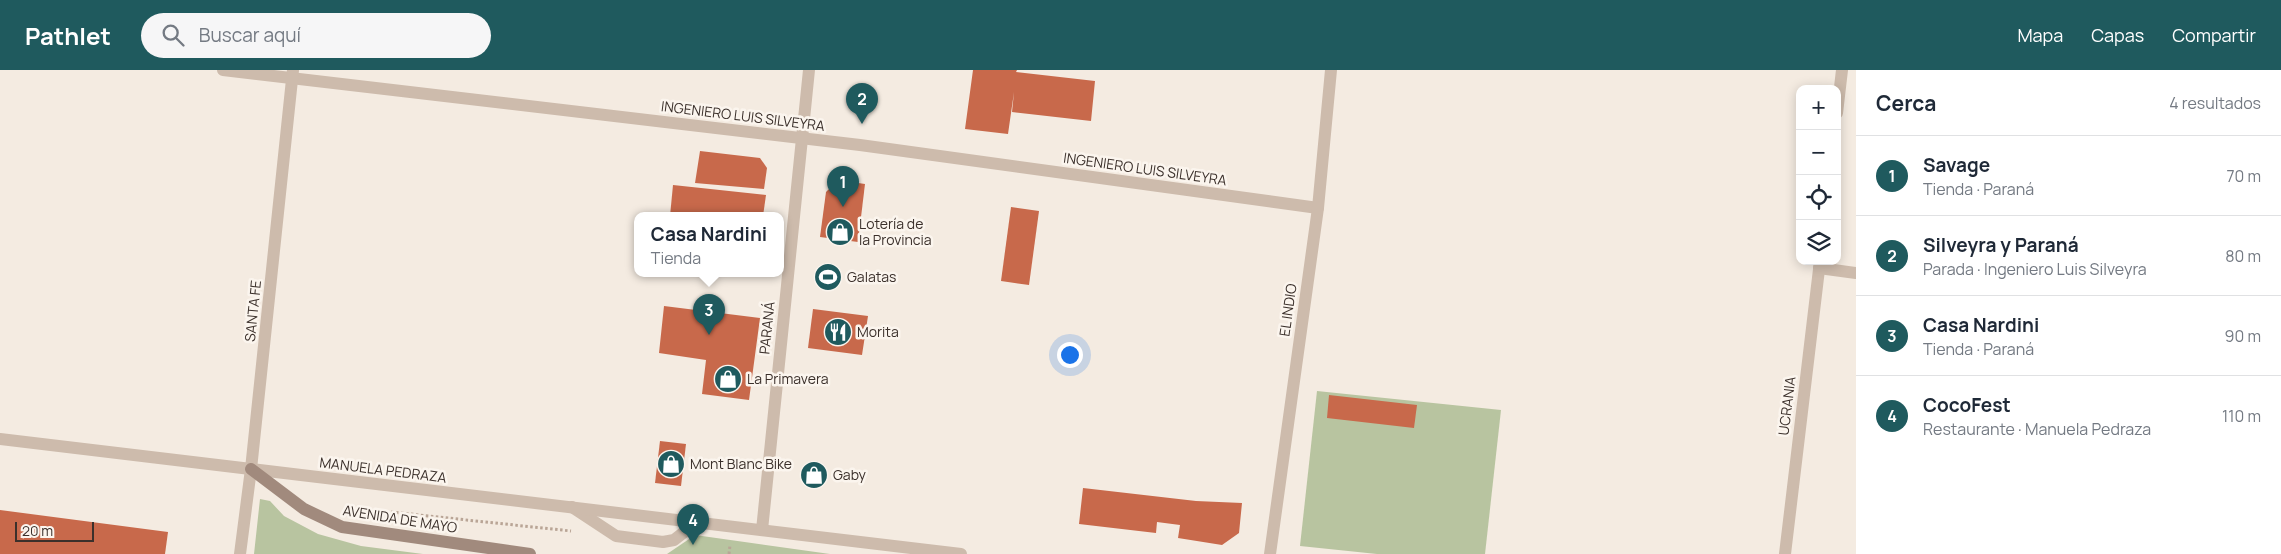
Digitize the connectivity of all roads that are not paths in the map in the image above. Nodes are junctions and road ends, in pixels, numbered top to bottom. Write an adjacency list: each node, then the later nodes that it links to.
1 (223, 70): 5 (street, INGENIERO LUIS SILVEYRA)
2 (810, 70): 7 (street, PARANÁ)
3 (1331, 70): 8 (street, EL INDIO)
4 (1842, 70): 6 (street)
5 (293, 74): 7 (street, INGENIERO LUIS SILVEYRA); 13 (street, SANTA FE)
6 (1840, 85)
7 (801, 138): 8 (street, INGENIERO LUIS SILVEYRA); 16 (street, PARANÁ)
8 (1318, 208): 20 (street, EL INDIO)
9 (1819, 265): 21 (street, UCRANIA)
10 (1823, 265): 11 (street)
11 (1856, 273)
12 (0, 439): 13 (street, MANUELA PEDRAZA)
13 (251, 469): 14 (street, MANUELA PEDRAZA); 17 (street, SANTA FE); 18 (main road, AVENIDA DE MAYO)
14 (572, 507): 15 (street, MANUELA PEDRAZA); 15 (street)
15 (697, 522): 16 (street, MANUELA PEDRAZA)
16 (762, 530): 19 (street, MANUELA PEDRAZA)
17 (240, 554)
18 (530, 554)
19 (961, 554)
20 (1270, 554)
21 (1785, 554)

